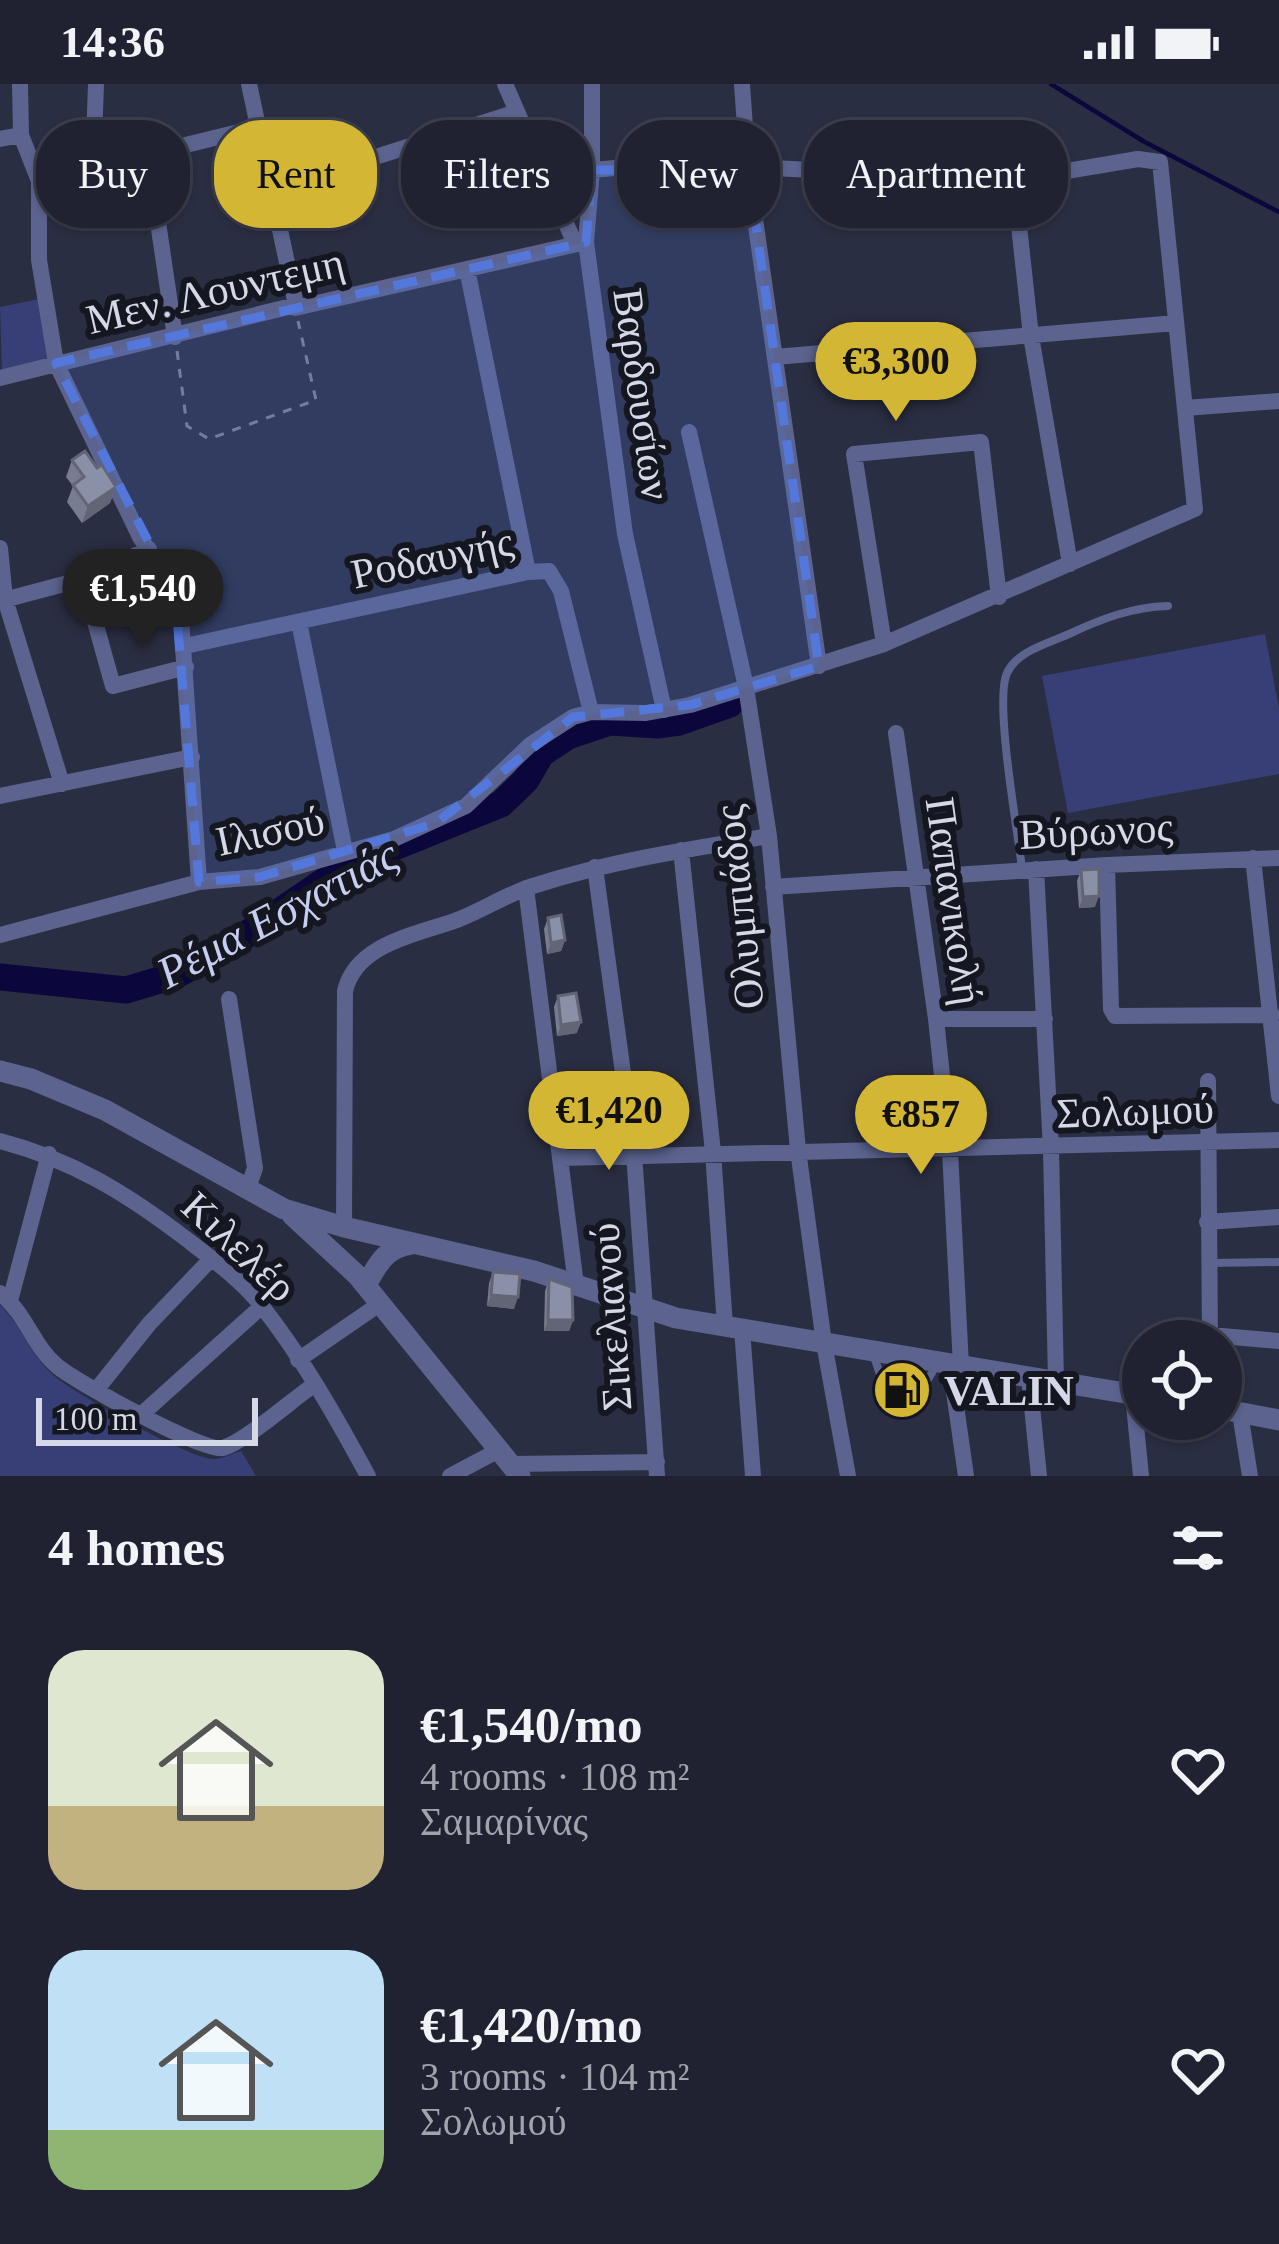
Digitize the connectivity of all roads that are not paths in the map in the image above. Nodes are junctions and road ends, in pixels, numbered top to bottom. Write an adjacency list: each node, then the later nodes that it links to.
1 (15, 84): 7 (street); 13 (street)
2 (96, 84): 9 (street)
3 (249, 84): 10 (street)
4 (505, 84): 8 (street)
5 (592, 84): 11 (street, Βαρδουσίων)
6 (742, 84): 12 (street)
7 (0, 86)
8 (518, 112): 15 (street); 24 (street)
9 (95, 120)
10 (258, 120)
11 (592, 120)
12 (745, 120)
13 (21, 135): 14 (street); 17 (street)
14 (0, 139)
15 (377, 157)
16 (1068, 171): 27 (street)
17 (36, 174)
18 (39, 228): 31 (street)
19 (159, 228): 29 (street)
20 (280, 228): 26 (street)
21 (583, 228): 24 (street, Βαρδουσίων)
22 (756, 228): 30 (street)
23 (1018, 228): 28 (street)
24 (581, 243): 25 (street, Μεν. Λουντεμη); 50 (street, Βαρδουσίων)
25 (467, 269): 26 (street, Μεν. Λουντεμη); 39 (street)
26 (296, 306): 29 (street, Μεν. Λουντεμη)
27 (1176, 323): 28 (street); 34 (street)
28 (1031, 336): 30 (street); 38 (street)
29 (176, 337): 31 (street, Μεν. Λουντεμη)
30 (775, 357): 47 (street)
31 (56, 363): 32 (street, Μεν. Λουντεμη); 37 (street)
32 (0, 378)
33 (1279, 401): 34 (street)
34 (1185, 408): 38 (street, Ιλισού)
35 (689, 432): 49 (street, Ολυμπιάδος)
36 (0, 548): 42 (street)
37 (148, 549): 40 (street); 46 (street)
38 (1070, 564): 41 (street, Ιλισού)
39 (528, 572): 44 (street, Ροδαυγής); 51 (street, Ροδαυγής)
40 (83, 579): 42 (street); 48 (street)
41 (999, 597): 45 (street, Ιλισού); 45 (street)
42 (2, 600): 54 (street)
43 (1168, 606): 63 (lane)
44 (298, 622): 46 (street, Ροδαυγής); 58 (street)
45 (884, 644): 47 (street, Ιλισού)
46 (185, 646): 48 (street)
47 (819, 666): 49 (street, Ιλισού)
48 (186, 668): 53 (street)
49 (746, 687): 50 (street, Ιλισού); 56 (street, Ολυμπιάδος)
50 (664, 710): 51 (street, Ιλισού)
51 (591, 712): 58 (street, Ιλισού)
52 (896, 733): 64 (street, Παπανικολή)
53 (192, 757): 54 (street); 65 (street)
54 (62, 784): 55 (street)
55 (2, 790)
56 (769, 836): 57 (street); 66 (street, Ολυμπιάδος)
57 (681, 850): 62 (street); 82 (street)
58 (345, 851): 65 (street, Ιλισού)
59 (1252, 858): 60 (street, Βύρωνος); 61 (street, Βύρωνος); 70 (street)
60 (1279, 858)
61 (1107, 865): 63 (street, Βύρωνος); 70 (street)
62 (595, 867): 67 (street); 84 (street, Σικελιανού)
63 (1029, 870): 64 (street, Βύρωνος); 71 (street)
64 (915, 878): 66 (street, Βύρωνος); 72 (street, Παπανικολή)
65 (200, 882): 68 (street, Ιλισού)
66 (773, 887): 80 (street, Ολυμπιάδος)
67 (526, 888): 85 (street); 90 (street)
68 (0, 935)
69 (229, 999): 86 (street)
70 (1272, 1015): 75 (street)
71 (1045, 1018): 72 (street); 79 (street)
72 (936, 1019): 81 (street, Παπανικολή)
73 (0, 1071): 86 (street)
74 (1208, 1081): 78 (street)
75 (1279, 1096)
76 (1279, 1140): 78 (street, Σολωμού)
77 (0, 1141): 83 (street, Κιλελέρ)
78 (1211, 1144): 79 (street, Σολωμού); 89 (street)
79 (1051, 1149): 81 (street, Σολωμού); 109 (street)
80 (799, 1150): 81 (street, Σολωμού); 82 (street, Σολωμού); 104 (street, Ολυμπιάδος)
81 (950, 1151): 107 (street, Παπανικολή)
82 (712, 1152): 84 (street, Σολωμού); 101 (street)
83 (49, 1154): 92 (street, Κιλελέρ); 97 (street)
84 (634, 1154): 85 (street, Σολωμού); 99 (street, Σικελιανού)
85 (561, 1158): 95 (street)
86 (248, 1188): 87 (street)
87 (284, 1209): 90 (street); 96 (street)
88 (1279, 1217): 89 (street)
89 (1207, 1222): 94 (street)
90 (353, 1229): 91 (street); 96 (street)
91 (414, 1243): 95 (street); 96 (street)
92 (212, 1258): 98 (street, Κιλελέρ); 113 (street)
93 (1279, 1262): 94 (lane)
94 (1208, 1263): 100 (street)
95 (575, 1286): 99 (street)
96 (368, 1288): 106 (street); 120 (street)
97 (5, 1297): 113 (street)
98 (262, 1306): 106 (street, Κιλελέρ); 116 (street)
99 (648, 1310): 101 (street); 121 (street, Σικελιανού)
100 (1210, 1320)
101 (734, 1328): 104 (street); 124 (street)
102 (1242, 1339): 103 (street)
103 (1279, 1341)
104 (824, 1343): 105 (street); 125 (street, Ολυμπιάδος)
105 (873, 1351): 107 (street); 110 (lane)
106 (298, 1360): 111 (street, Κιλελέρ)
107 (950, 1364): 108 (street); 112 (lane); 126 (street, Παπανικολή)
108 (1029, 1377): 109 (street); 127 (street)
109 (1056, 1381): 114 (street)
110 (894, 1382)
111 (315, 1384): 116 (street); 122 (street, Κιλελέρ)
112 (909, 1384)
113 (97, 1389): 116 (street)
114 (1122, 1392)
115 (1242, 1413): 117 (street)
116 (143, 1414)
117 (1279, 1420)
118 (1140, 1440): 128 (street)
119 (1239, 1440): 129 (street)
120 (511, 1463): 121 (street); 123 (street)
121 (657, 1469)
122 (368, 1476)
123 (450, 1476)
124 (753, 1476)
125 (848, 1476)
126 (966, 1476)
127 (1039, 1476)
128 (1142, 1476)
129 (1250, 1476)

